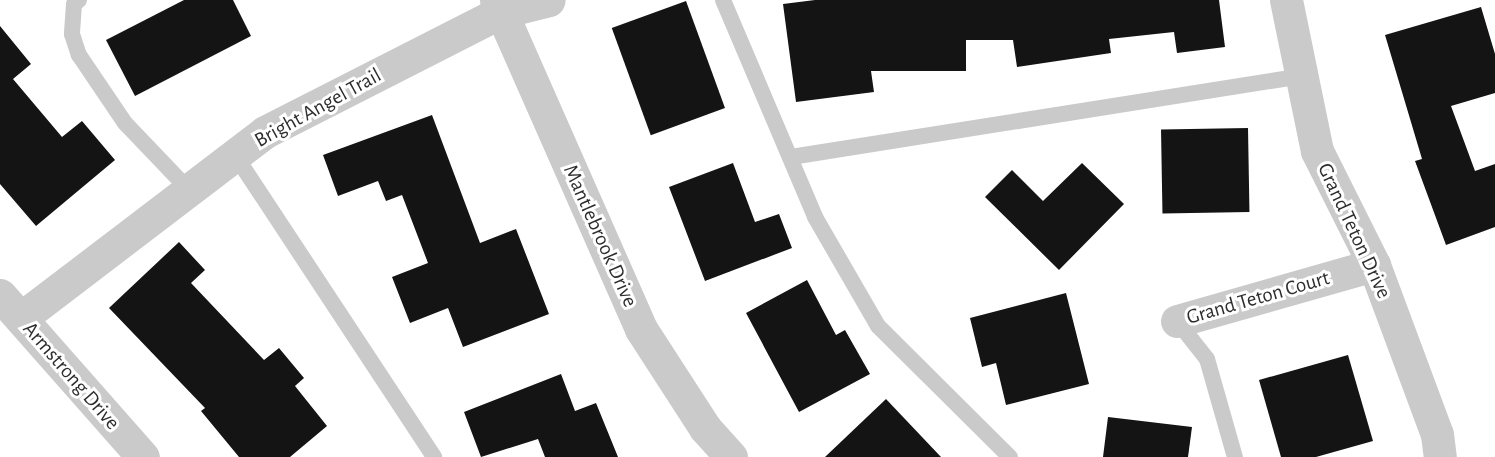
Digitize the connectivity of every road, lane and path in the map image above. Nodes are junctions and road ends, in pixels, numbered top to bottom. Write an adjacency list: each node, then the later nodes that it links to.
1 (79, 0): 9 (lane)
2 (549, 0): 5 (street, Bright Angel Trail)
3 (723, 0): 8 (lane)
4 (1286, 0): 6 (street, Grand Teton Drive)
5 (499, 6): 7 (street, Bright Angel Trail); 15 (street, Mantlebrook Drive)
6 (1302, 76): 8 (lane); 10 (street, Grand Teton Drive)
7 (235, 155): 9 (street, Bright Angel Trail); 14 (lane)
8 (790, 157): 16 (lane)
9 (189, 190): 11 (street, Bright Angel Trail)
10 (1374, 265): 12 (street, Grand Teton Court); 18 (street, Grand Teton Drive)
11 (10, 306): 13 (street, Armstrong Drive)
12 (1176, 321): 17 (lane)
13 (142, 457)
14 (434, 457)
15 (731, 457)
16 (1010, 457)
17 (1235, 457)
18 (1440, 457)

